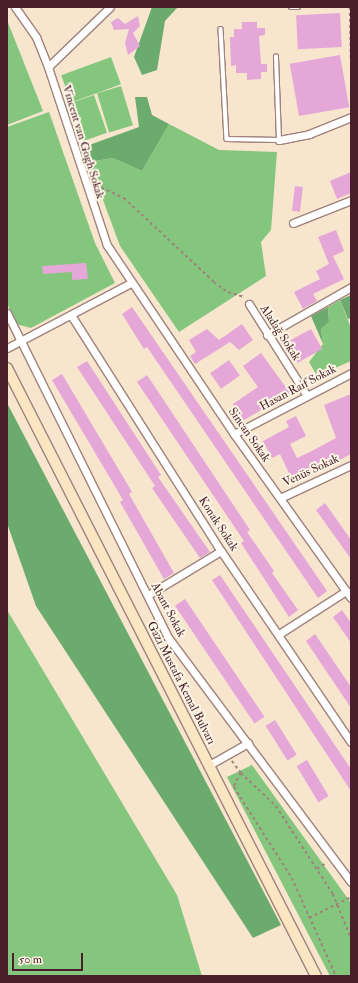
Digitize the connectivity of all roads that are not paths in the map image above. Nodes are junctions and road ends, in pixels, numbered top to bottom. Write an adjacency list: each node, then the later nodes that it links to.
1 (16, 7): 7 (street, Vincent van Gogh Sokak)
2 (110, 7): 7 (street)
3 (291, 7): 4 (lane)
4 (298, 7)
5 (221, 29): 9 (lane)
6 (276, 58): 9 (lane)
7 (48, 67): 12 (street, Vincent van Gogh Sokak)
8 (351, 117): 9 (street)
9 (280, 140)
10 (351, 200): 11 (street)
11 (293, 223)
12 (131, 283): 16 (street); 23 (street, Sincan Sokak)
13 (351, 287): 17 (street)
14 (249, 304): 17 (street, Aladağ Sokak)
15 (7, 313): 18 (street, Abant Sokak)
16 (71, 316): 18 (street); 26 (street, Konak Sokak)
17 (268, 335): 22 (street, Aladağ Sokak)
18 (20, 342): 19 (street); 28 (street, Abant Sokak)
19 (7, 348)
20 (7, 368): 33 (main road, Gazi Mustafa Kemal Bulvarı)
21 (351, 373): 22 (street, Hasan Raif Sokak)
22 (306, 394): 23 (street, Hasan Raif Sokak)
23 (234, 434): 25 (street, Sincan Sokak)
24 (351, 465): 25 (street, Venüs Sokak)
25 (280, 498): 27 (street, Sincan Sokak)
26 (221, 551): 28 (street); 30 (street, Konak Sokak)
27 (346, 591): 29 (street, Sincan Sokak); 30 (street)
28 (148, 595): 32 (street, Abant Sokak)
29 (351, 598)
30 (279, 634): 31 (street, Konak Sokak)
31 (351, 742)
32 (248, 743): 33 (street); 34 (street, Abant Sokak)
33 (208, 765): 35 (main road, Gazi Mustafa Kemal Bulvarı)
34 (351, 882)
35 (316, 976)

